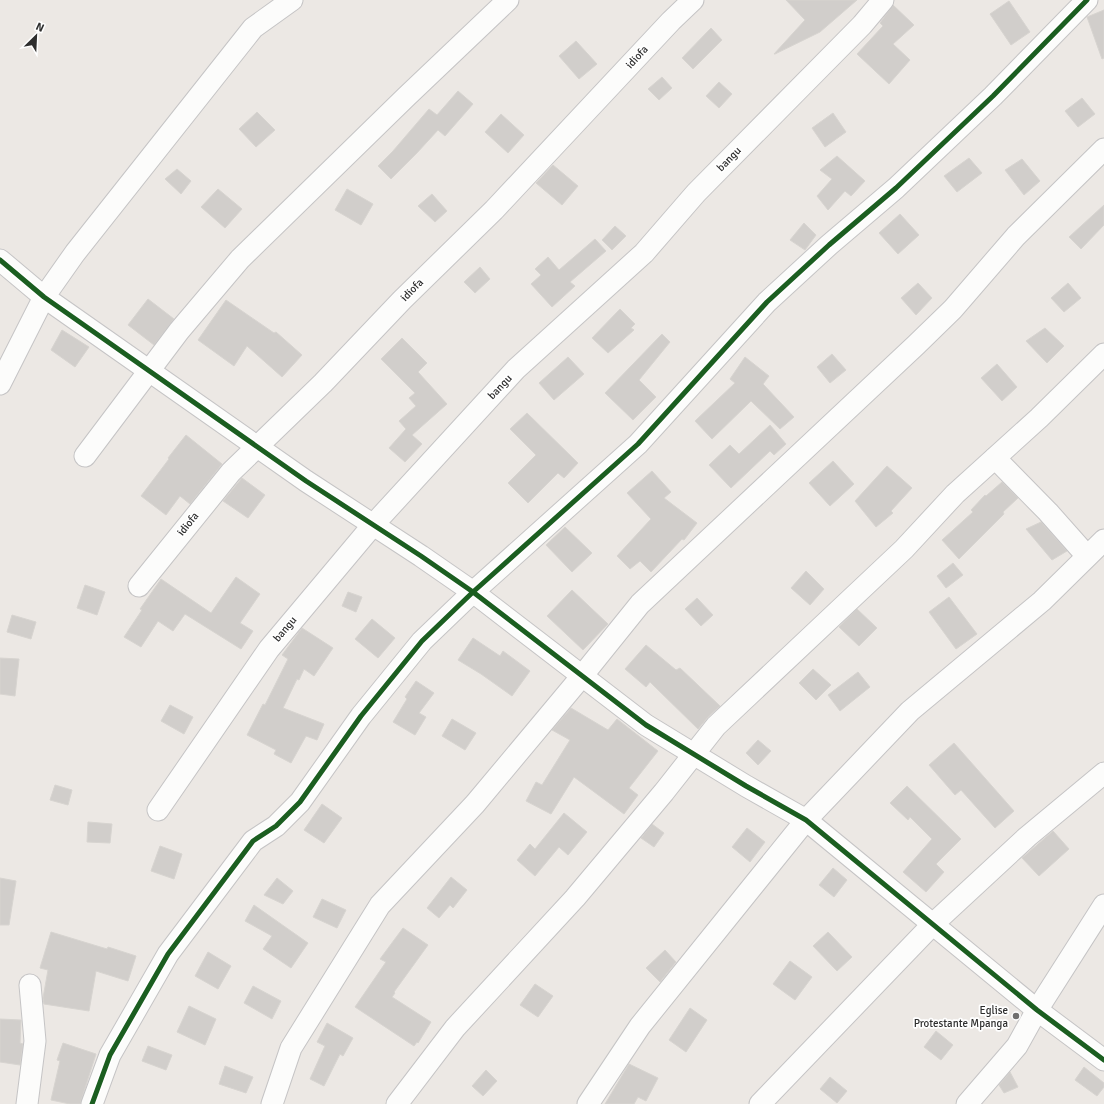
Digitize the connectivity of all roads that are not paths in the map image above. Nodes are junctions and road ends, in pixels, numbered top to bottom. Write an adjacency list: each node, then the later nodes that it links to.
1 (292, 0): 8 (street)
2 (508, 0): 10 (street)
3 (693, 0): 12 (street, idiofa)
4 (883, 0): 15 (street, bangu)
5 (1086, 0): 19 (street)
6 (1104, 149): 20 (street)
7 (0, 260): 8 (street)
8 (44, 297): 10 (street); 11 (street)
9 (1104, 354): 14 (street)
10 (149, 370): 12 (street); 13 (street)
11 (0, 384)
12 (258, 447): 15 (street); 18 (street, idiofa)
13 (85, 456)
14 (995, 458): 17 (street); 21 (street)
15 (373, 525): 19 (street); 23 (street, bangu)
16 (1104, 540): 17 (street)
17 (1087, 556): 24 (street)
18 (139, 586)
19 (473, 592): 20 (street); 31 (street)
20 (582, 676): 21 (street); 32 (street)
21 (695, 755): 24 (street); 33 (street)
22 (1104, 773): 26 (street)
23 (158, 810)
24 (806, 820): 26 (street); 34 (street)
25 (1104, 905): 28 (street)
26 (933, 924): 28 (street); 35 (street)
27 (30, 985): 30 (street)
28 (1037, 1010): 29 (street); 36 (street)
29 (1104, 1060)
30 (27, 1104)
31 (92, 1104)
32 (272, 1104)
33 (397, 1104)
34 (588, 1104)
35 (760, 1104)
36 (967, 1104)

